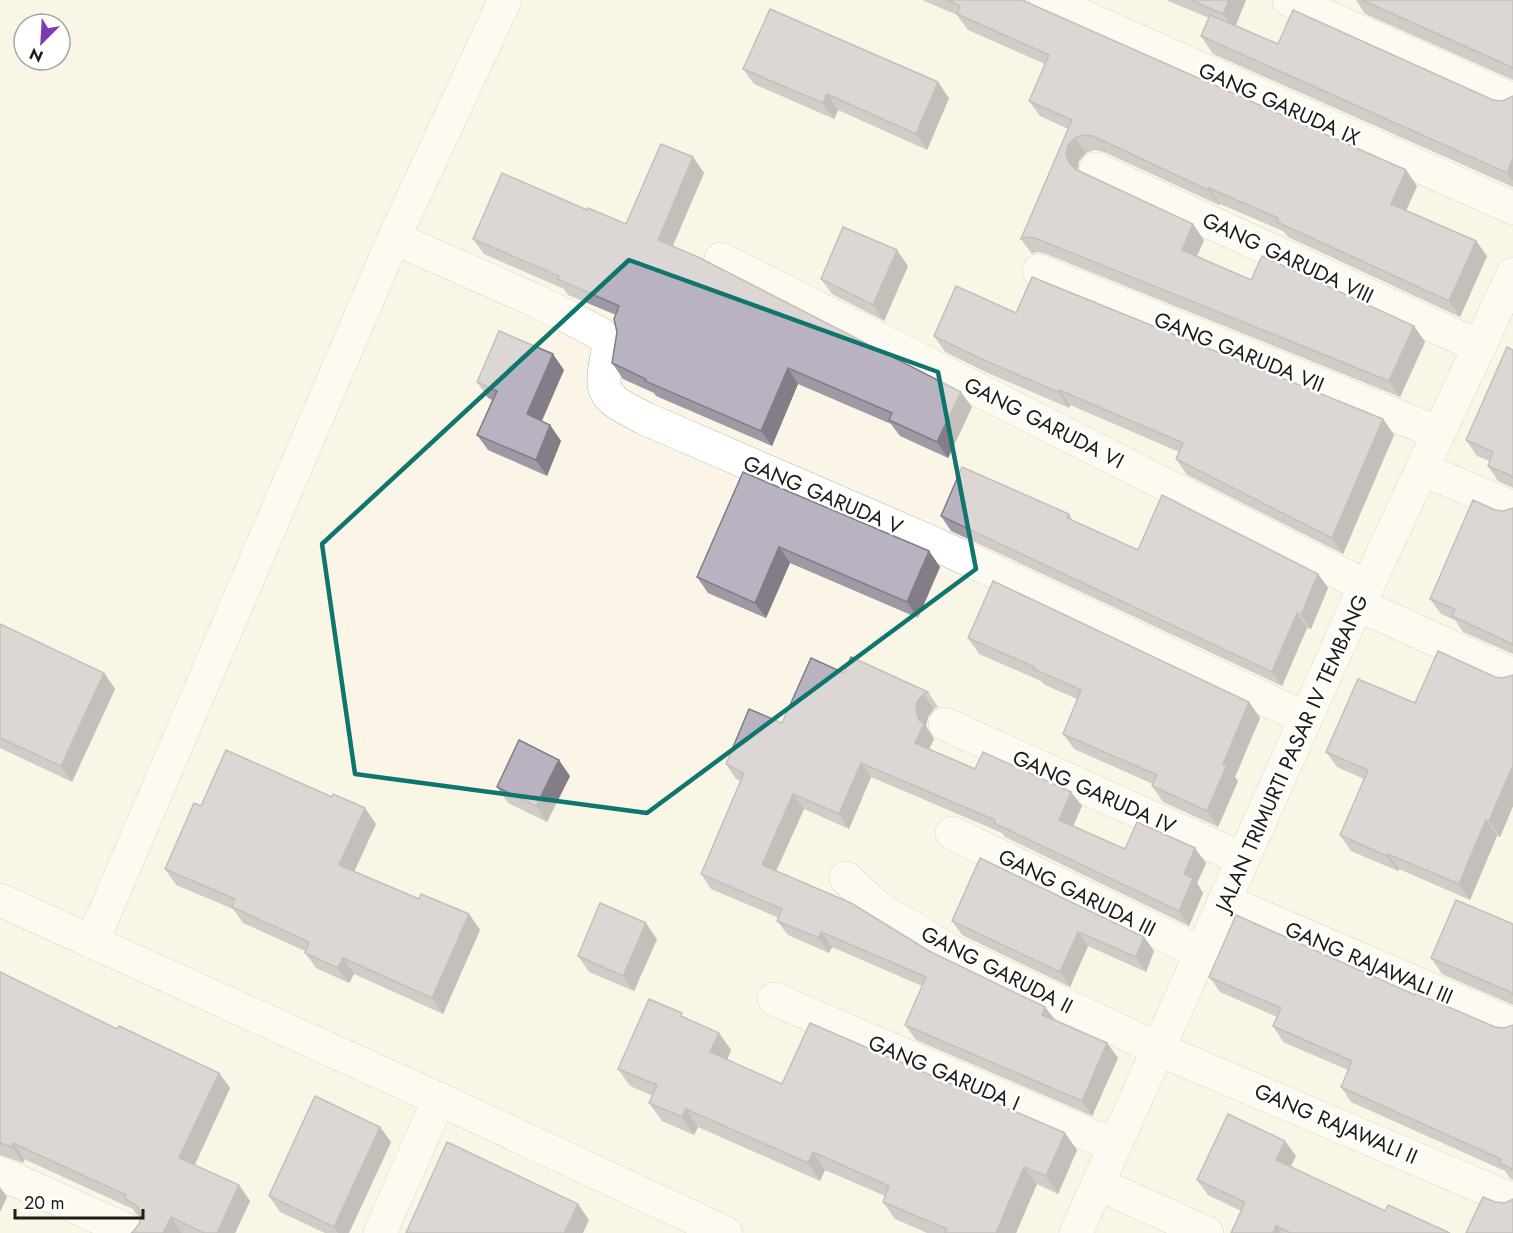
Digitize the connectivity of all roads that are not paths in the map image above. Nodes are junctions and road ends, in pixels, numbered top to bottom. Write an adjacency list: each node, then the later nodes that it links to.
1 (504, 0): 7 (street)
2 (1046, 0): 6 (street, GANG GARUDA IX)
3 (1289, 0): 4 (street)
4 (1513, 100)
5 (1096, 169): 12 (street, GANG GARUDA VIII)
6 (1513, 208)
7 (394, 238): 18 (street, GANG GARUDA V); 25 (street)
8 (721, 259): 16 (street, GANG GARUDA VI)
9 (1039, 271): 13 (street, GANG GARUDA VII)
10 (1513, 274): 11 (street, JALAN TRIMURTI PASAR IV TEMBANG)
11 (1506, 311): 12 (street, JALAN TRIMURTI PASAR IV TEMBANG)
12 (1480, 347): 13 (street, JALAN TRIMURTI PASAR IV TEMBANG)
13 (1439, 433): 14 (street, JALAN TRIMURTI PASAR IV TEMBANG)
14 (1422, 469): 15 (street); 16 (street, JALAN TRIMURTI PASAR IV TEMBANG)
15 (1513, 508)
16 (1362, 596): 17 (street, GANG GARUDA VI); 18 (street, JALAN TRIMURTI PASAR IV TEMBANG)
17 (1513, 675)
18 (1305, 718): 21 (street, JALAN TRIMURTI PASAR IV TEMBANG)
19 (945, 724): 21 (street, GANG GARUDA IV)
20 (952, 833): 26 (street, GANG GARUDA III)
21 (1243, 860): 24 (street, JALAN TRIMURTI PASAR IV TEMBANG)
22 (846, 878): 29 (street, GANG GARUDA II)
23 (0, 900): 25 (street)
24 (1225, 901): 26 (street, JALAN TRIMURTI PASAR IV TEMBANG); 28 (street, GANG RAJAWALI III)
25 (92, 942): 30 (street)
26 (1202, 953): 29 (street, JALAN TRIMURTI PASAR IV TEMBANG)
27 (774, 999): 31 (street, GANG GARUDA I)
28 (1513, 1025)
29 (1158, 1048): 31 (street, JALAN TRIMURTI PASAR IV TEMBANG); 34 (street, GANG RAJAWALI II)
30 (439, 1099): 36 (street); 37 (street)
31 (1115, 1146): 33 (street, JALAN TRIMURTI PASAR IV TEMBANG)
32 (0, 1173): 35 (street)
33 (1098, 1184): 38 (street, JALAN TRIMURTI PASAR IV TEMBANG); 39 (street)
34 (1513, 1200)
35 (133, 1233)
36 (380, 1233)
37 (726, 1233)
38 (1076, 1233)
39 (1207, 1233)

